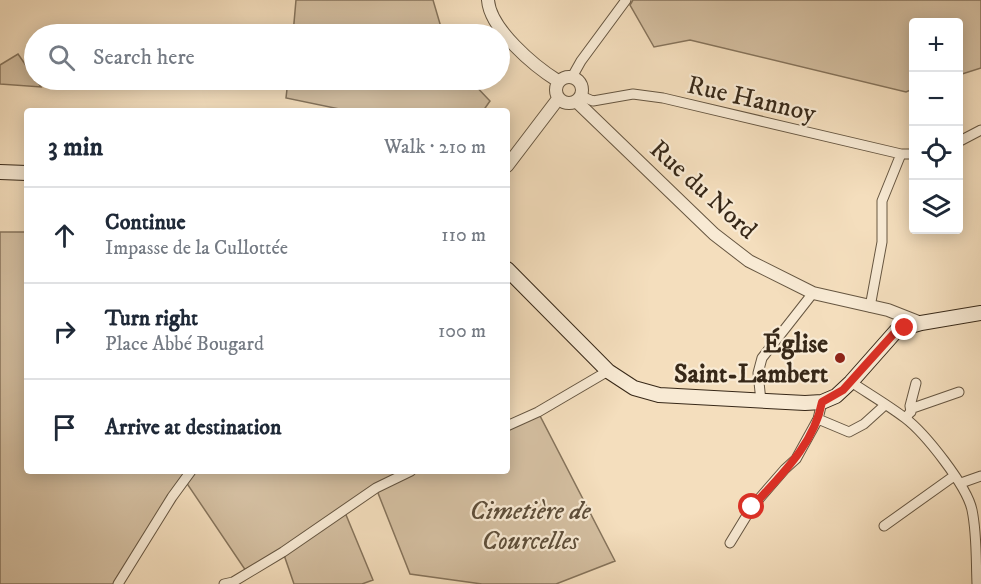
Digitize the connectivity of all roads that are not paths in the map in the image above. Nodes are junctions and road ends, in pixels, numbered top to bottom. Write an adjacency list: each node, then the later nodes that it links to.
1 (488, 0): 3 (street)
2 (626, 0): 5 (street)
3 (497, 24)
4 (510, 40): 6 (street)
5 (572, 77): 6 (street); 8 (street)
6 (558, 81): 7 (street)
7 (558, 99): 8 (street); 13 (street)
8 (579, 99): 11 (street, Rue Hannoy); 17 (street, Rue du Nord)
9 (981, 130): 10 (street)
10 (963, 139)
11 (901, 154): 12 (street, Rue Hannoy); 18 (street)
12 (909, 154)
13 (510, 162)
14 (0, 172): 15 (main road)
15 (24, 173)
16 (510, 272): 21 (main road)
17 (813, 293): 18 (street, Rue du Nord); 25 (street)
18 (870, 307): 20 (street, Rue du Nord)
19 (981, 313): 20 (main road)
20 (921, 323): 22 (main road)
21 (608, 371): 25 (main road); 30 (street)
22 (851, 382): 26 (main road); 27 (street)
23 (916, 383): 28 (street)
24 (959, 392): 28 (street)
25 (761, 401): 26 (main road)
26 (822, 402): 29 (street)
27 (885, 405): 28 (street); 29 (street)
28 (908, 415): 34 (street)
29 (818, 419): 36 (street)
30 (510, 425)
31 (189, 474): 37 (street)
32 (405, 474): 38 (street)
33 (981, 476): 34 (street)
34 (958, 480): 35 (street); 39 (street)
35 (884, 526)
36 (730, 543)
37 (118, 584)
38 (224, 584)
39 (977, 584)

